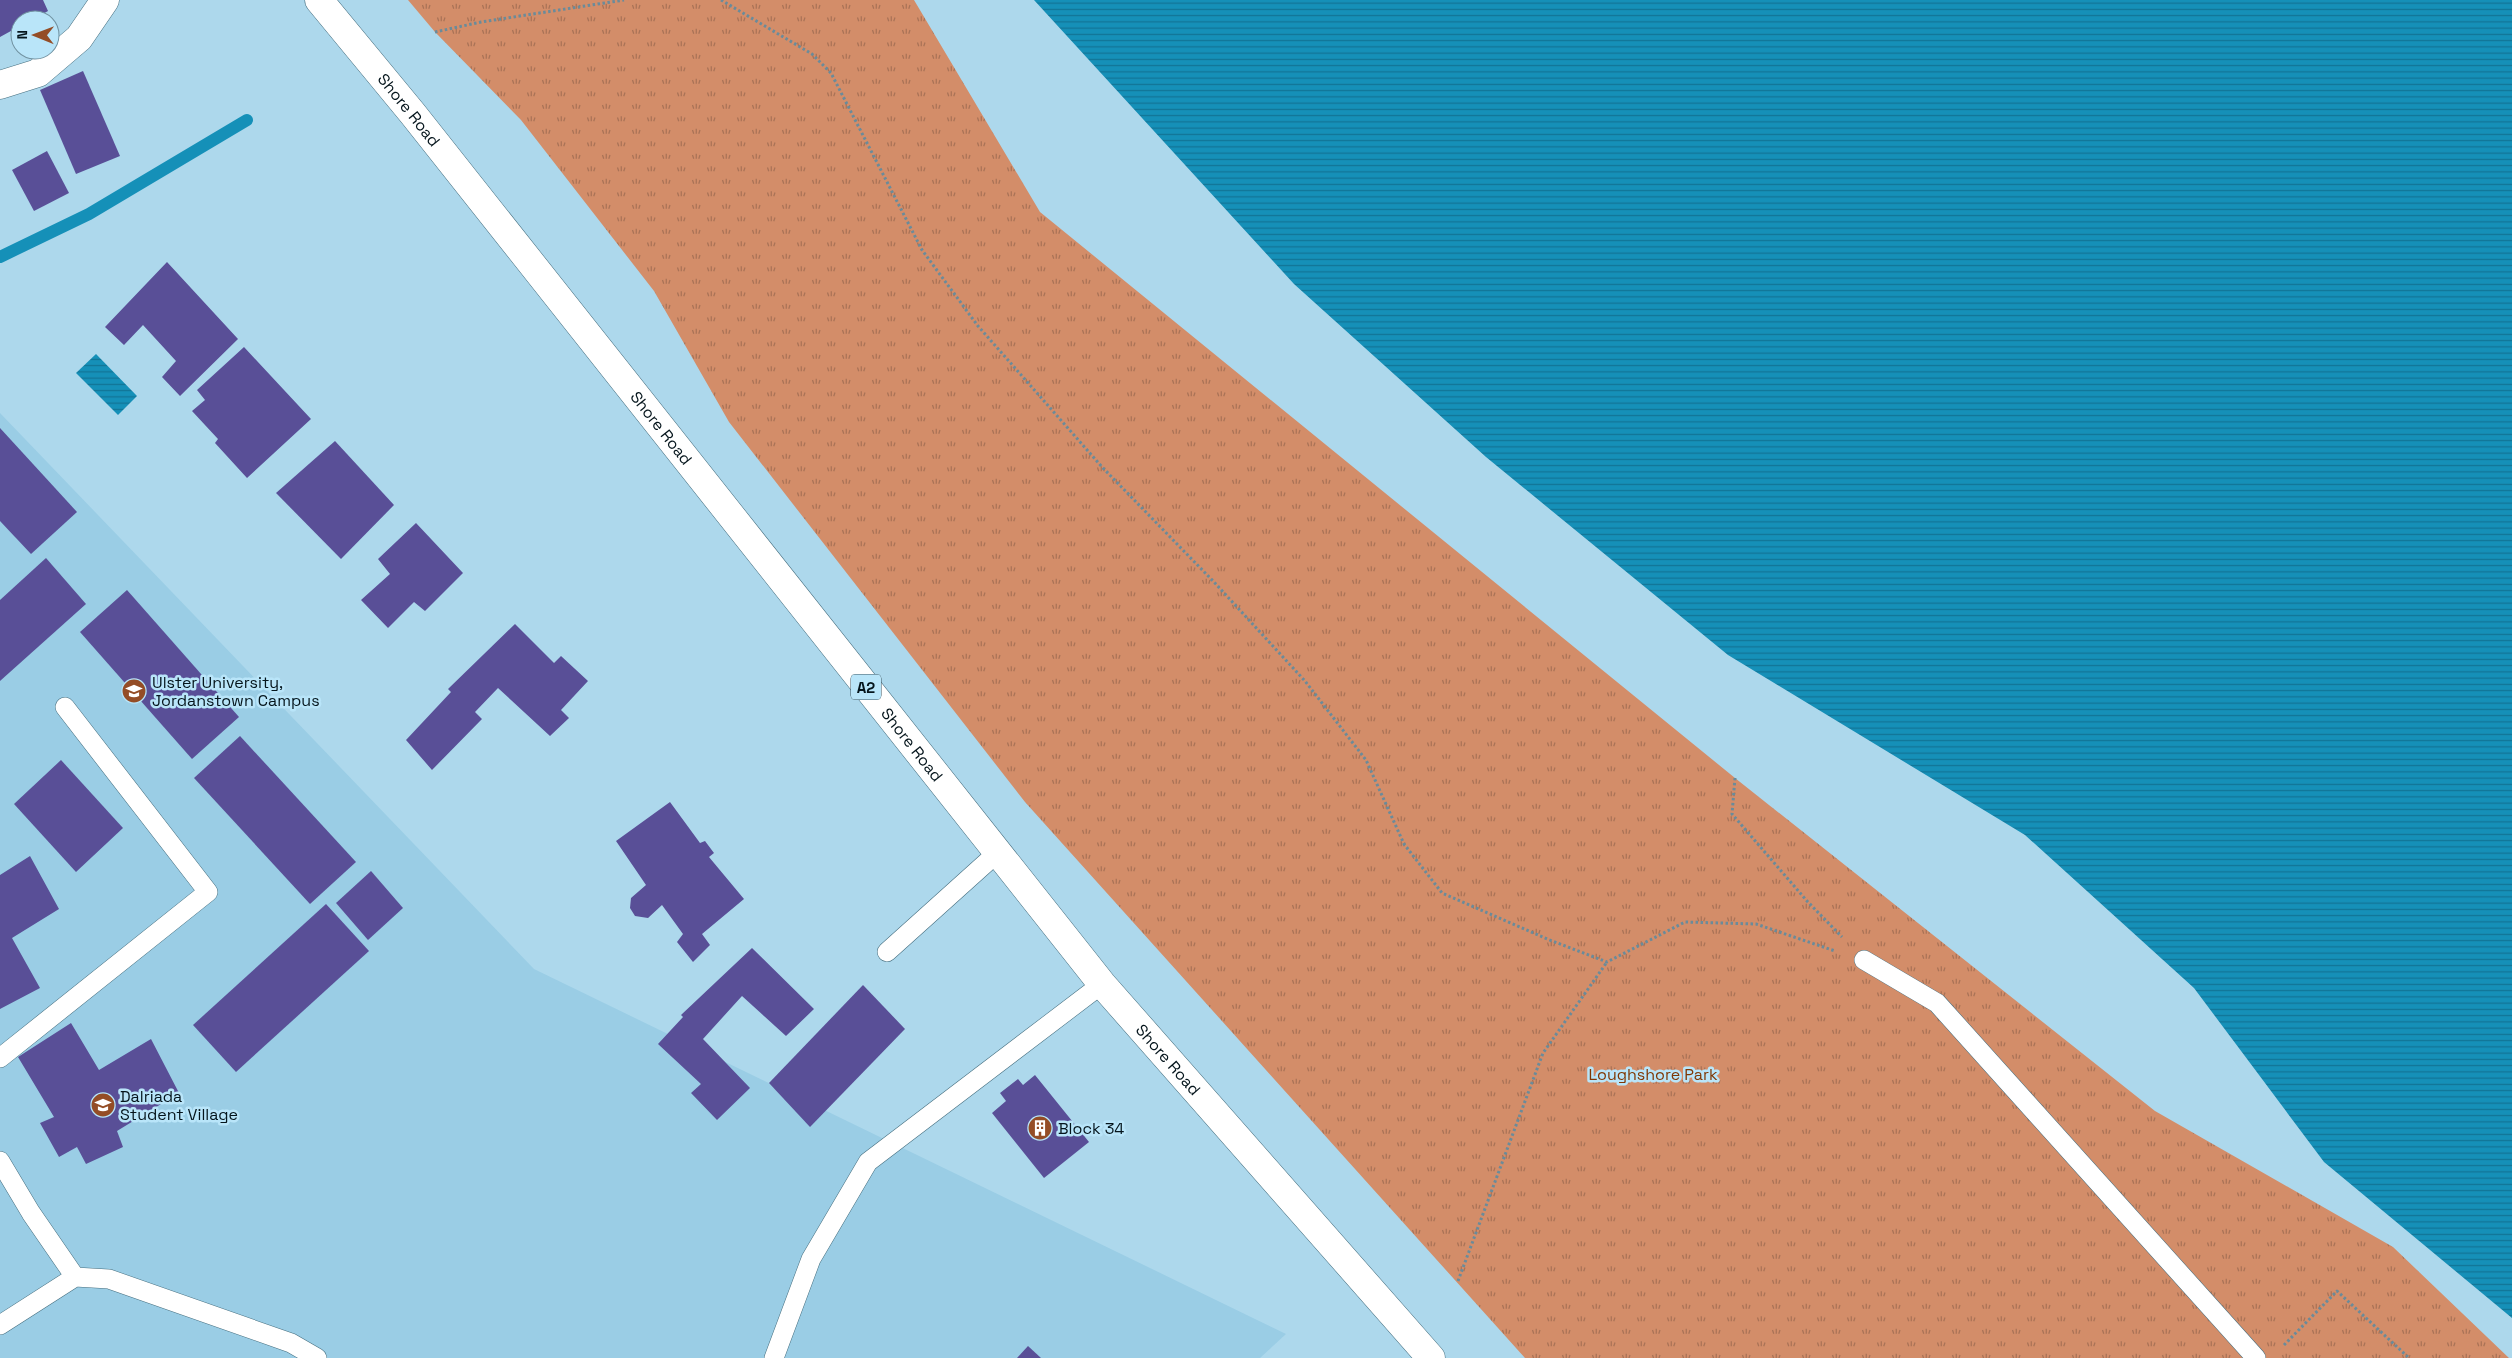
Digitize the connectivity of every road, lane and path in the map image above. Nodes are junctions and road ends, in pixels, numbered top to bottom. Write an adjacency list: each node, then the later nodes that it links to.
1 (105, 0): 6 (main road)
2 (319, 0): 9 (main road, Shore Road / A2)
3 (624, 0): 5 (path)
4 (721, 0): 12 (path)
5 (435, 32)
6 (0, 85)
7 (65, 707): 14 (lane)
8 (1735, 778): 11 (path)
9 (997, 853): 10 (lane); 13 (main road, Shore Road / A2)
10 (887, 952)
11 (1864, 960): 12 (path); 23 (lane)
12 (1607, 962): 17 (path)
13 (1102, 984): 21 (lane); 22 (main road, Shore Road / A2)
14 (0, 1058)
15 (0, 1161): 16 (lane)
16 (75, 1277): 18 (lane); 20 (lane)
17 (1458, 1282)
18 (0, 1325)
19 (2278, 1351): 24 (path)
20 (317, 1358)
21 (774, 1358)
22 (1431, 1358)
23 (2256, 1358)
24 (2409, 1358)

